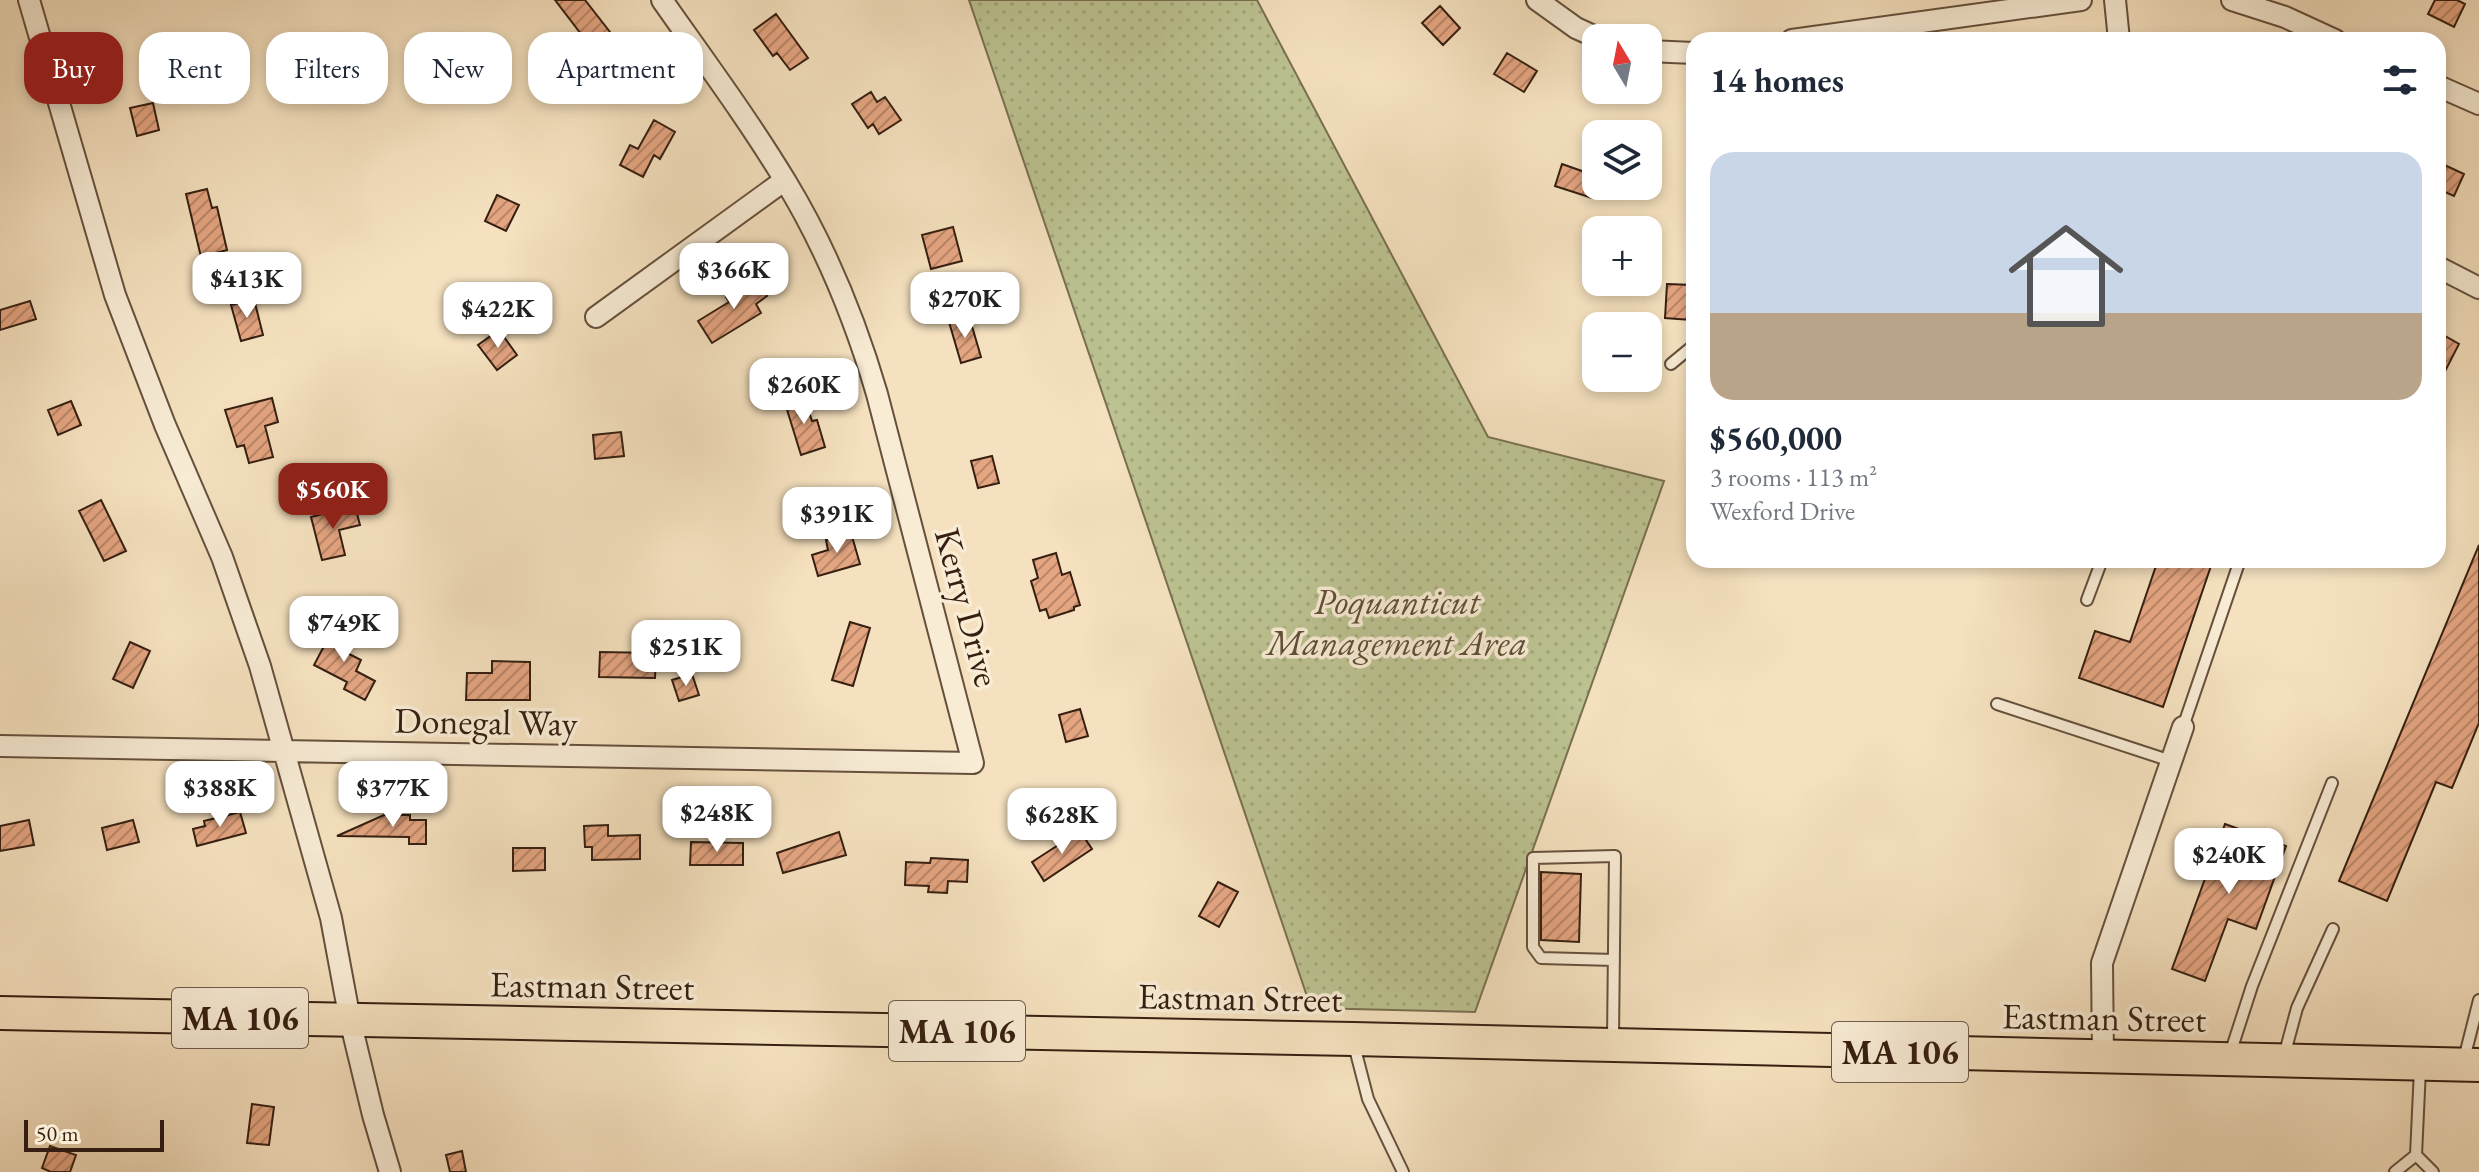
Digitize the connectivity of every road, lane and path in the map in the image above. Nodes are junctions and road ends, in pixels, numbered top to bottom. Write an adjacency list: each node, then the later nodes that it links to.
1 (29, 0): 28 (street)
2 (662, 0): 16 (street, Kerry Drive)
3 (1537, 0): 8 (street)
4 (2081, 0): 7 (street)
5 (2115, 0): 10 (street)
6 (2232, 0): 11 (street)
7 (1936, 30): 9 (street)
8 (1582, 31)
9 (1907, 32)
10 (2118, 32)
11 (2318, 32)
12 (1662, 52): 13 (street)
13 (1686, 53)
14 (2446, 90): 15 (street)
15 (2479, 104)
16 (785, 180): 19 (street); 30 (street, Kerry Drive)
17 (2446, 271): 18 (street)
18 (2479, 288)
19 (596, 317)
20 (1686, 352): 21 (lane)
21 (1671, 364)
22 (2099, 568): 24 (lane)
23 (2237, 568): 26 (lane)
24 (2087, 600)
25 (1997, 704): 29 (lane)
26 (2183, 727): 29 (street)
27 (0, 746): 28 (street, Donegal Way)
28 (285, 752): 30 (street, Donegal Way); 36 (street)
29 (2171, 761): 39 (street)
30 (973, 763)
31 (2332, 783): 40 (lane)
32 (2333, 929): 41 (lane)
33 (1614, 960): 33 (lane); 38 (lane)
34 (2479, 1000): 43 (lane)
35 (0, 1013): 36 (main road, Eastman Street / MA 106)
36 (350, 1020): 37 (main road, Eastman Street / MA 106); 45 (street)
37 (1353, 1039): 38 (main road, Eastman Street / MA 106); 46 (lane)
38 (1613, 1045): 39 (main road, Eastman Street / MA 106)
39 (2103, 1057): 40 (main road, Eastman Street / MA 106)
40 (2228, 1060): 41 (main road, Eastman Street / MA 106)
41 (2283, 1061): 42 (main road, Eastman Street / MA 106)
42 (2420, 1065): 43 (main road, Eastman Street / MA 106); 44 (lane)
43 (2470, 1065)
44 (2416, 1155): 47 (lane); 48 (lane)
45 (390, 1172)
46 (1403, 1172)
47 (2395, 1172)
48 (2433, 1172)

